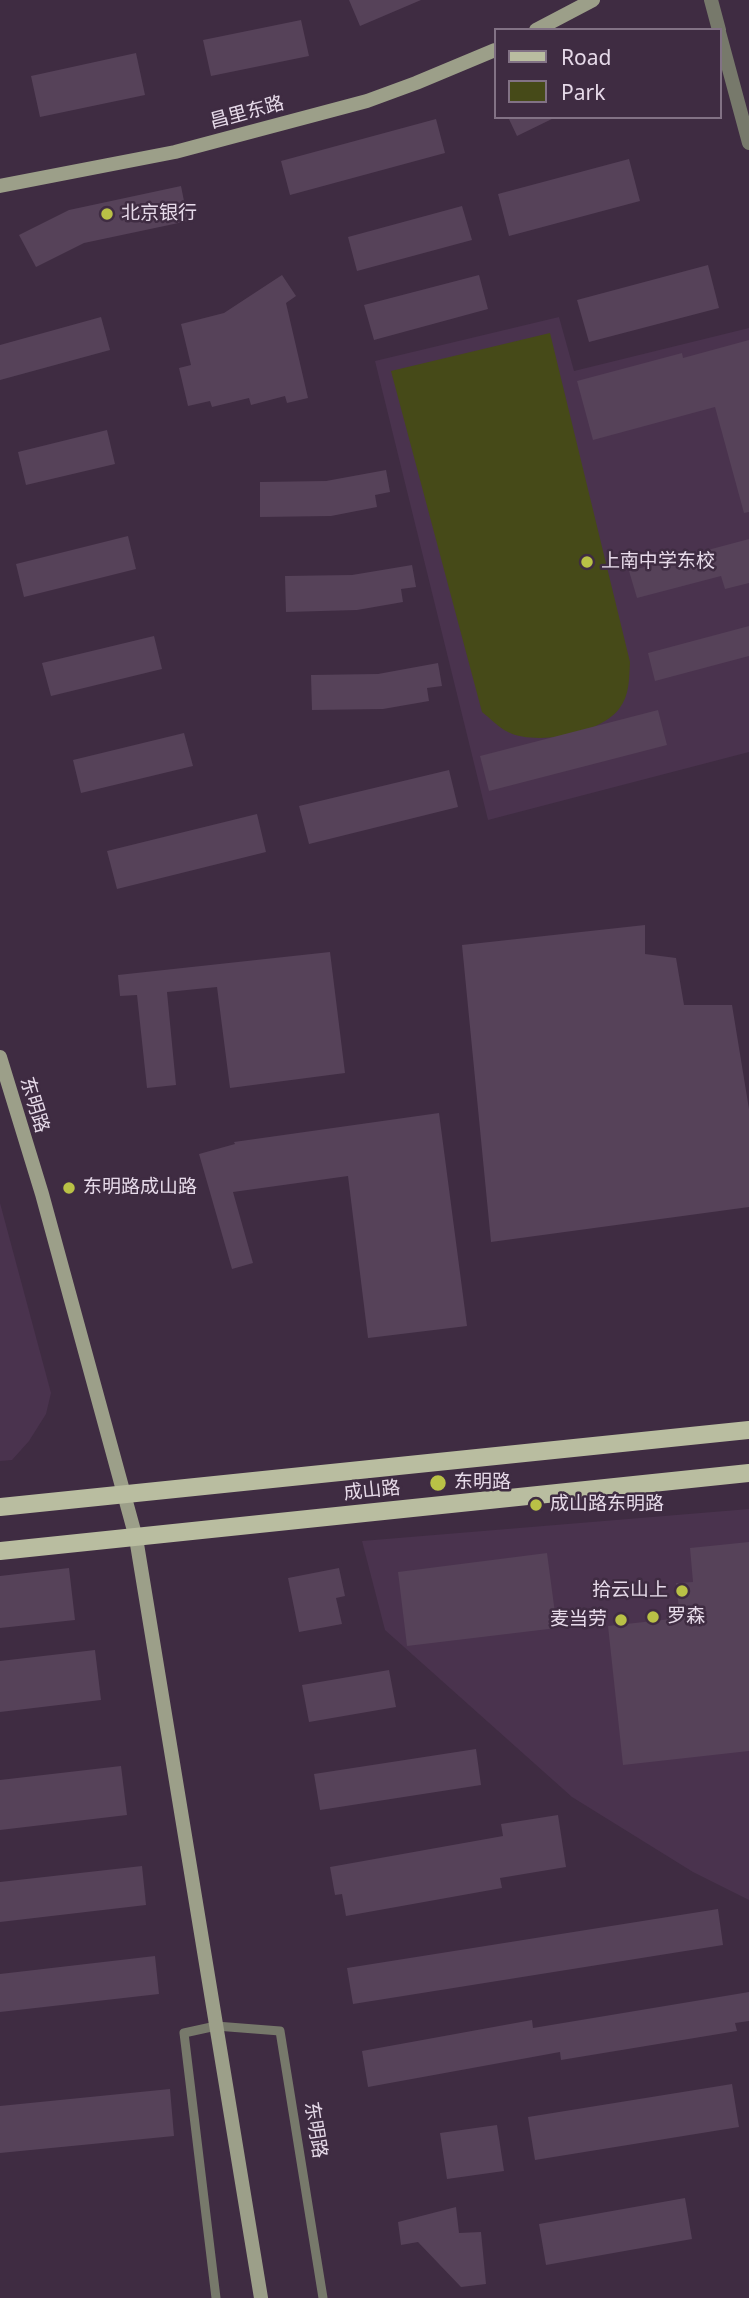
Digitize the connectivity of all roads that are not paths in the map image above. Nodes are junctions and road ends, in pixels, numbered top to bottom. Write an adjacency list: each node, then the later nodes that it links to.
1 (593, 0): 3 (main road)
2 (711, 0): 4 (street)
3 (540, 28)
4 (718, 28)
5 (721, 38): 7 (street)
6 (494, 50): 8 (main road, 昌里东路)
7 (749, 143)
8 (0, 186)
9 (0, 1057): 12 (main road, 东明路)
10 (749, 1430): 12 (main road, 成山路)
11 (749, 1473): 14 (main road, 成山路)
12 (125, 1496): 13 (main road, 成山路); 14 (main road, 东明路)
13 (0, 1507)
14 (136, 1538): 15 (main road, 成山路); 16 (main road, 东明路)
15 (0, 1551)
16 (216, 2026): 17 (lane, 东明路); 18 (main road, 东明路); 19 (lane, 东明路)
17 (216, 2298)
18 (261, 2298)
19 (323, 2298)

